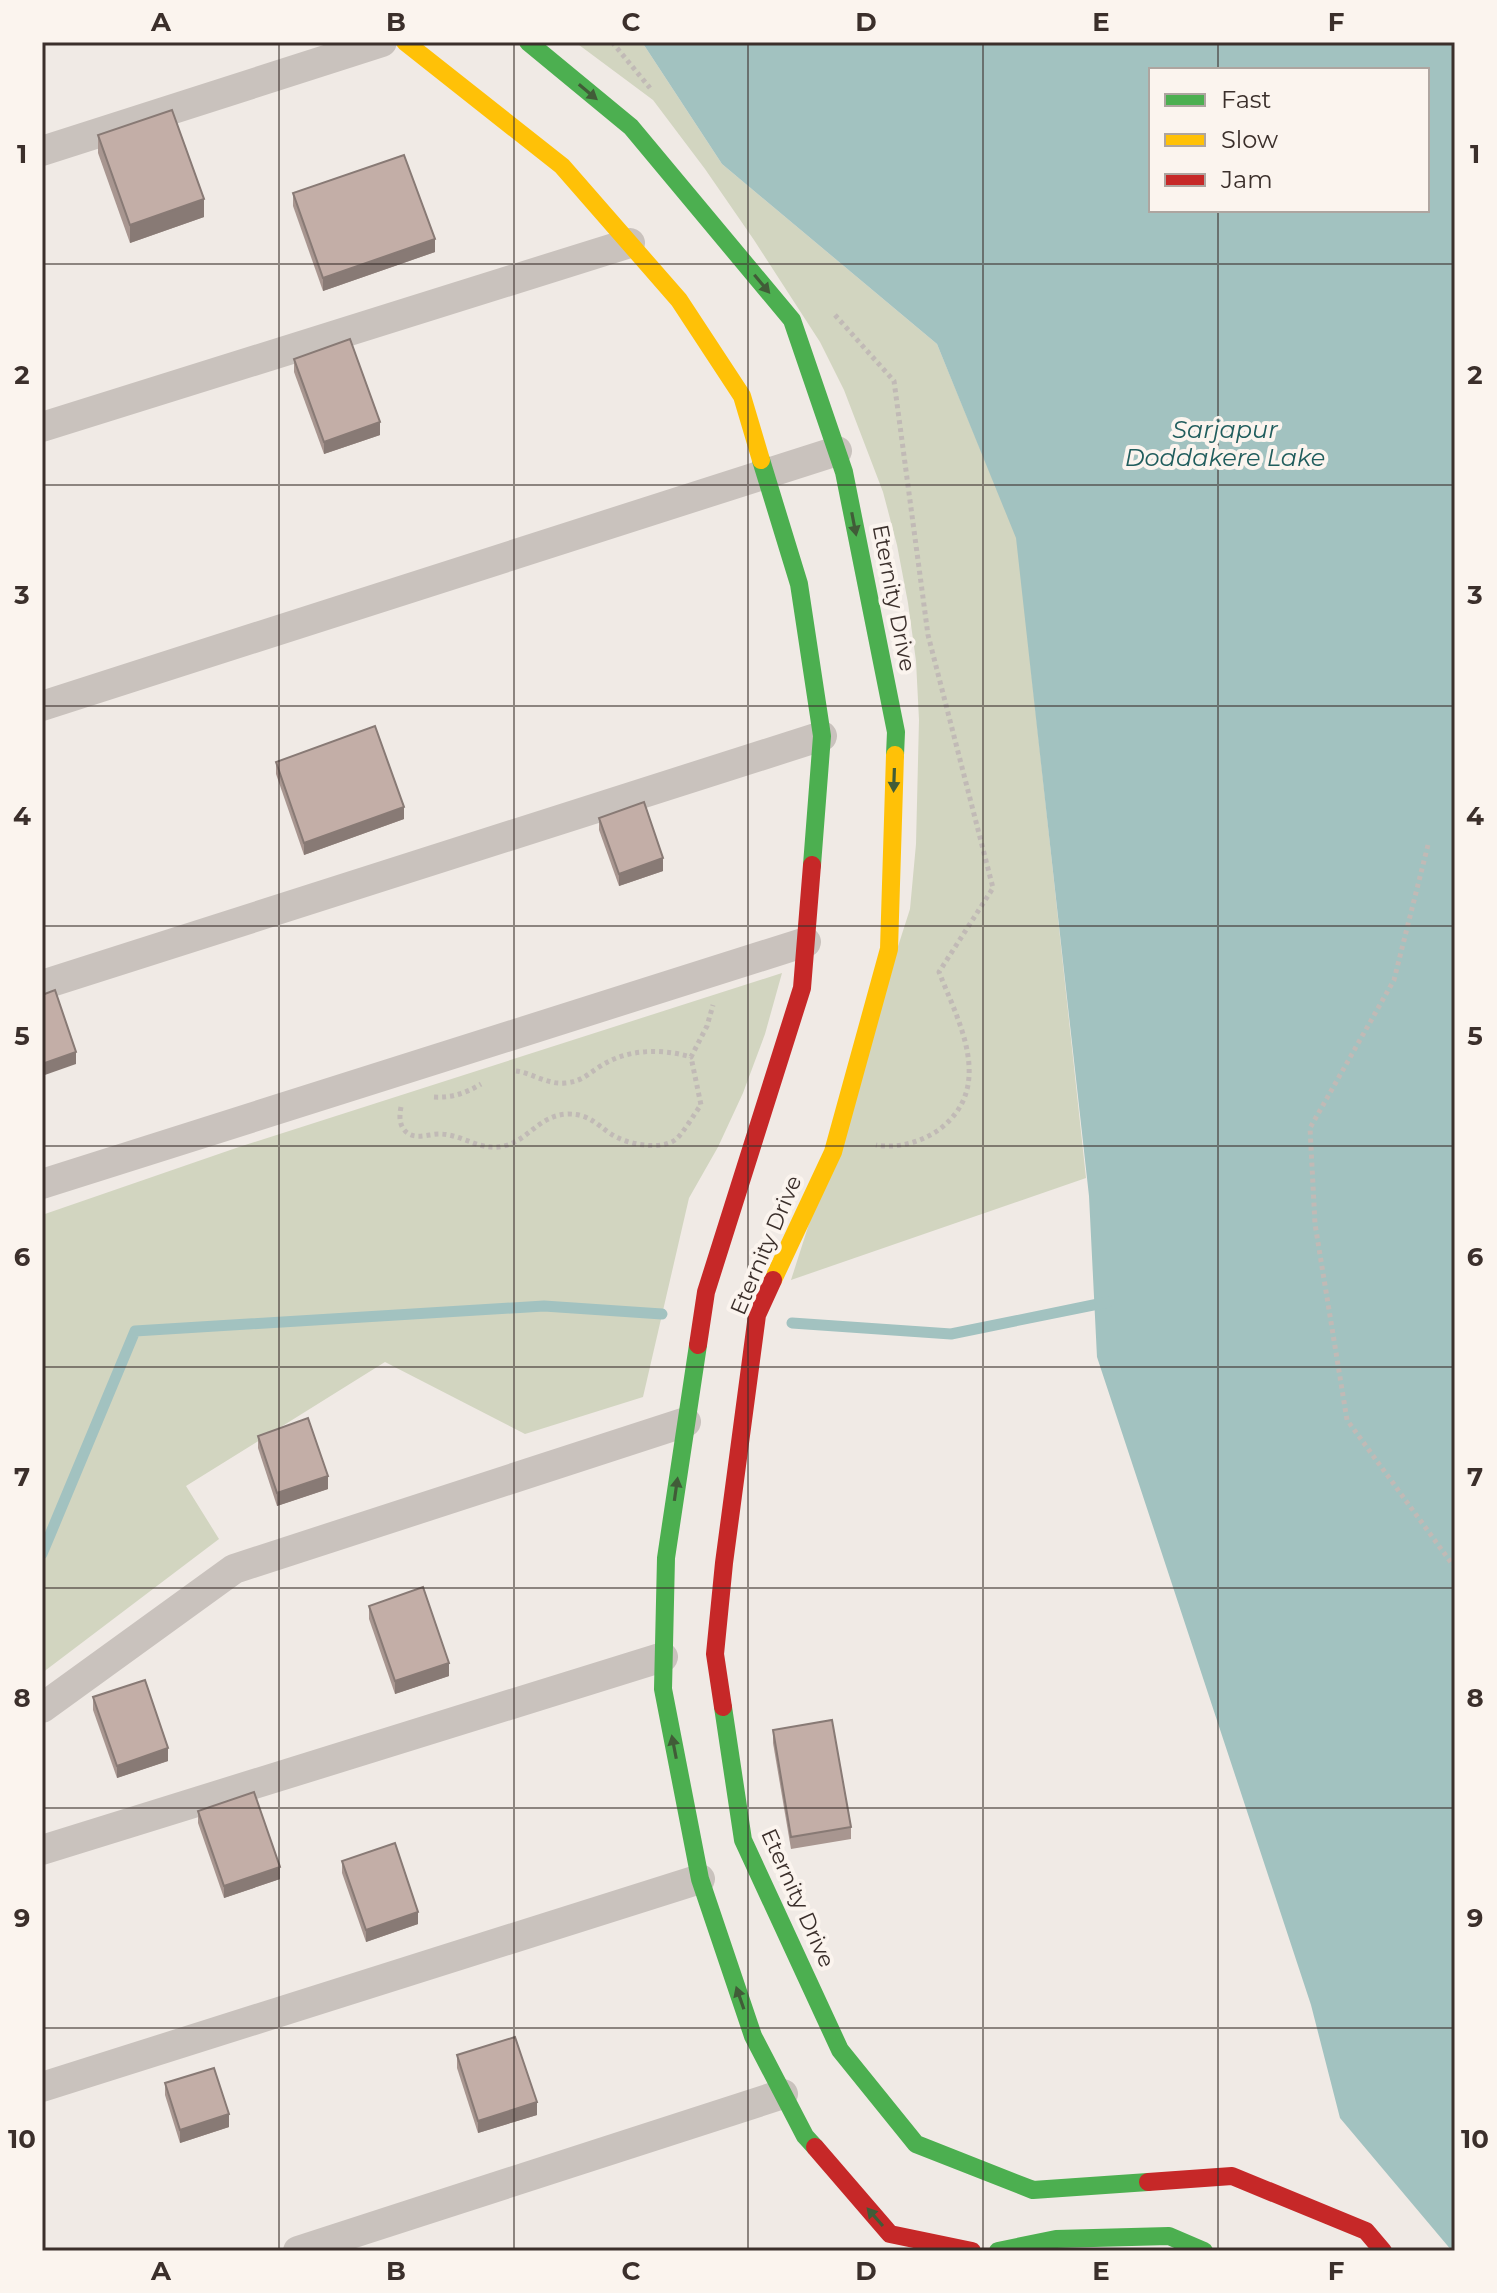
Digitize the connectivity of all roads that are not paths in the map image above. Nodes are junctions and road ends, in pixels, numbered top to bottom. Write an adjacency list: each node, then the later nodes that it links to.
1 (382, 42): 4 (street)
2 (405, 42): 5 (street, Eternity Drive)
3 (528, 42): 7 (street, Eternity Drive, one-way to 7)
4 (42, 151)
5 (630, 243): 6 (street); 8 (street, Eternity Drive)
6 (42, 427)
7 (837, 451): 8 (street); 27 (street, Eternity Drive, one-way to 27)
8 (766, 474): 9 (street); 10 (street, Eternity Drive)
9 (42, 706)
10 (822, 736): 11 (street, Eternity Drive); 12 (street)
11 (806, 942): 13 (street); 14 (street, Eternity Drive)
12 (42, 985)
13 (42, 1184)
14 (686, 1422): 15 (street, Eternity Drive, one-way to 14); 16 (street)
15 (663, 1657): 17 (street); 18 (street, Eternity Drive, one-way to 15)
16 (42, 1708)
17 (42, 1850)
18 (700, 1879): 19 (street); 20 (street, Eternity Drive, one-way to 18)
19 (42, 2087)
20 (783, 2094): 22 (street); 23 (street, Eternity Drive, one-way to 20)
21 (1169, 2236): 24 (street); 25 (street); 26 (street)
22 (298, 2251)
23 (972, 2251)
24 (998, 2251)
25 (1123, 2251)
26 (1204, 2251)
27 (1383, 2251)

